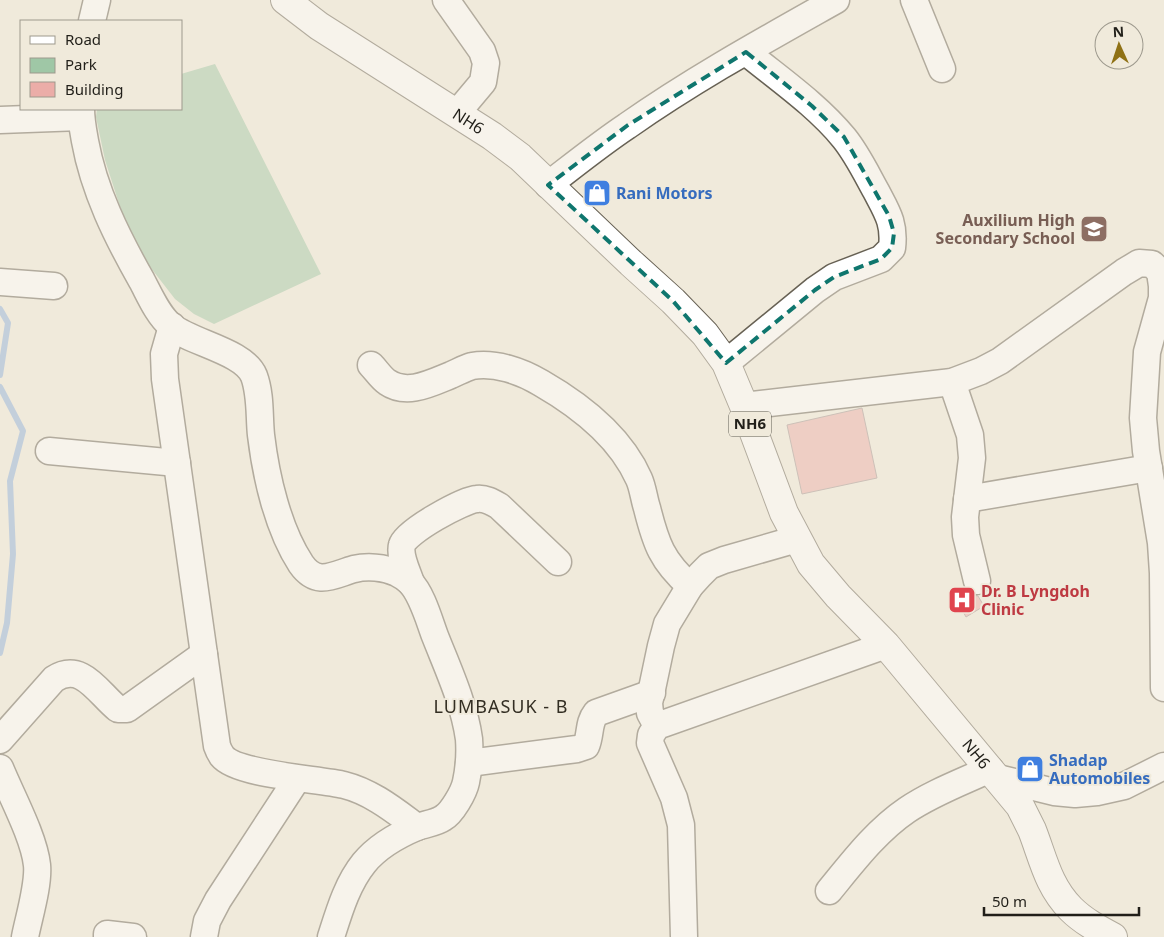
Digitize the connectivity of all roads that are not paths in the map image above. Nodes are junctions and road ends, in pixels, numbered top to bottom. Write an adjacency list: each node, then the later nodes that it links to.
1 (97, 0): 6 (street)
2 (285, 0): 10 (highway, NH6 / NH6)
3 (446, 0): 10 (street)
4 (836, 0): 7 (street)
5 (914, 0): 8 (street)
6 (92, 20)
7 (746, 52): 12 (street); 16 (street)
8 (942, 68)
9 (81, 113): 11 (street); 15 (street)
10 (457, 113): 12 (highway, NH6 / NH6)
11 (0, 120)
12 (548, 185): 16 (highway, NH6 / NH6)
13 (0, 282): 14 (street)
14 (54, 286)
15 (172, 326): 21 (street); 27 (street)
16 (726, 364): 19 (highway, NH6 / NH6)
17 (371, 365): 28 (street)
18 (952, 382): 19 (street); 22 (street); 23 (street)
19 (744, 406): 24 (highway, NH6 / NH6)
20 (50, 451): 21 (street)
21 (177, 463): 30 (street)
22 (1149, 468): 23 (street); 31 (street)
23 (967, 499): 26 (street)
24 (797, 539): 28 (street); 29 (highway, NH6 / NH6)
25 (558, 562): 27 (street)
26 (977, 581)
27 (411, 583): 35 (street)
28 (690, 586): 32 (street)
29 (886, 645): 33 (street); 38 (highway, NH6 / NH6)
30 (204, 654): 34 (street); 39 (street)
31 (1164, 688)
32 (652, 693): 33 (street); 35 (street)
33 (657, 726): 47 (street)
34 (0, 740)
35 (469, 763): 40 (street)
36 (1164, 766): 38 (street)
37 (0, 768): 42 (street)
38 (994, 774): 41 (street); 48 (highway, NH6 / NH6)
39 (297, 779): 40 (street); 45 (street)
40 (417, 827): 46 (street)
41 (829, 890)
42 (25, 937)
43 (107, 937): 44 (street)
44 (133, 937)
45 (204, 937)
46 (330, 937)
47 (684, 937)
48 (1113, 937)

